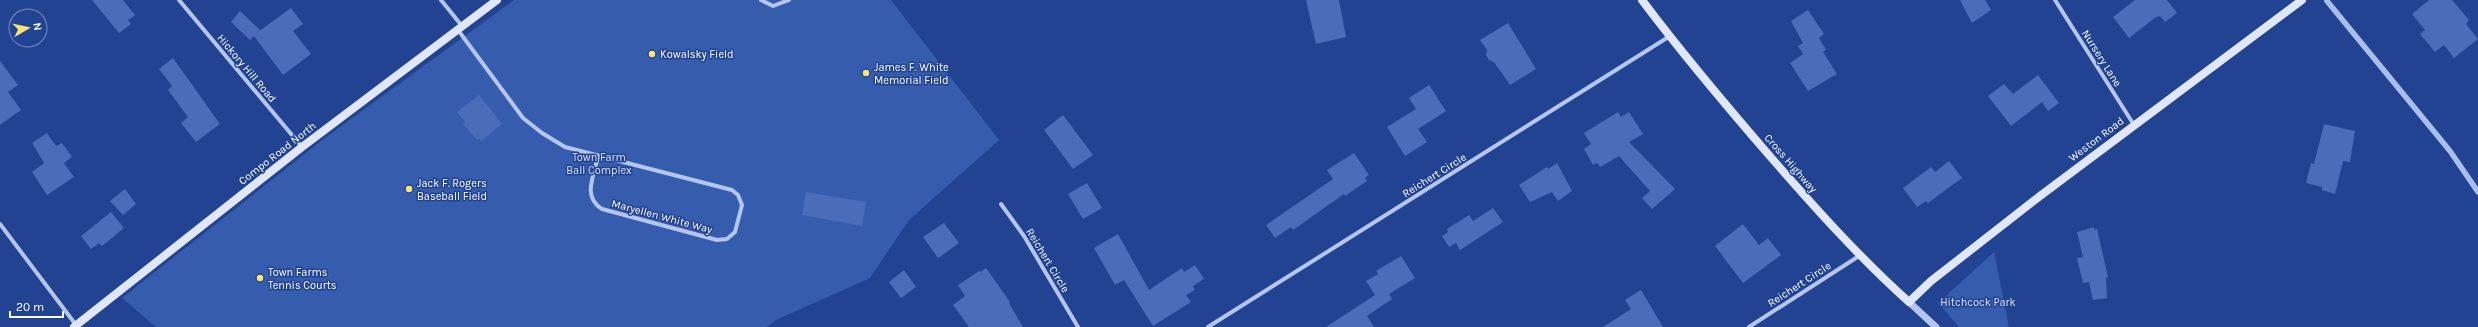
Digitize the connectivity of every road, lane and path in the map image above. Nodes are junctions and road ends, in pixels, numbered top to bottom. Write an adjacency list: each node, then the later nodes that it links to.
1 (179, 0): 12 (street, Hickory Hill Road)
2 (441, 0): 9 (street, Maryellen White Way)
3 (497, 0): 9 (main road, Compo Road North)
4 (761, 0): 5 (street)
5 (789, 0)
6 (1642, 0): 10 (main road, Cross Highway)
7 (2055, 0): 11 (street, Nursery Lane)
8 (2302, 0): 11 (main road, Weston Road)
9 (460, 28): 12 (main road, Compo Road North); 13 (street, Maryellen White Way)
10 (1670, 36): 16 (main road, Cross Highway); 20 (street, Reichert Circle)
11 (2134, 125): 17 (main road, Weston Road)
12 (302, 147): 18 (main road, Compo Road North)
13 (598, 156): 13 (street, Maryellen White Way)
14 (1000, 204): 19 (street, Reichert Circle)
15 (0, 224): 18 (street)
16 (1859, 256): 17 (main road, Cross Highway); 21 (street, Reichert Circle)
17 (1909, 302): 22 (street, Cross Highway)
18 (75, 326)
19 (1078, 327)
20 (1208, 327)
21 (1749, 327)
22 (1936, 327)

